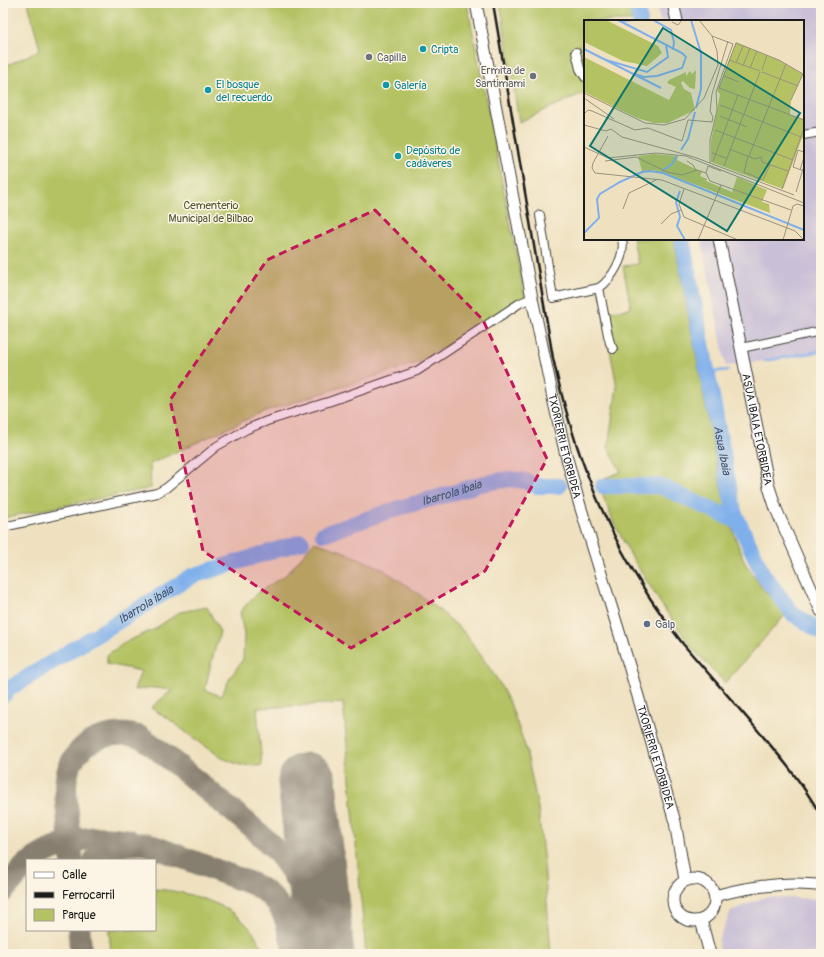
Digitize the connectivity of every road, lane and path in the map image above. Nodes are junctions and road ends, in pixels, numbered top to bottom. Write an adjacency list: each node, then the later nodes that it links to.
1 (476, 3): 12 (street, TXORIERRI ETORBIDEA)
2 (673, 3): 3 (street)
3 (677, 20)
4 (576, 52): 5 (street)
5 (584, 76)
6 (821, 132): 7 (street)
7 (804, 135)
8 (540, 215): 11 (street)
9 (622, 240): 11 (street)
10 (719, 240): 14 (street, ASUA IBAIA ETORBIDEA)
11 (599, 288): 15 (street)
12 (532, 298): 16 (street); 18 (street, TXORIERRI ETORBIDEA)
13 (821, 331): 14 (street)
14 (740, 348): 17 (street, ASUA IBAIA ETORBIDEA)
15 (613, 349)
16 (3, 527)
17 (821, 611)
18 (685, 880): 20 (street); 21 (street)
19 (821, 885): 20 (street)
20 (715, 896): 21 (street)
21 (700, 920): 22 (street)
22 (710, 954)

